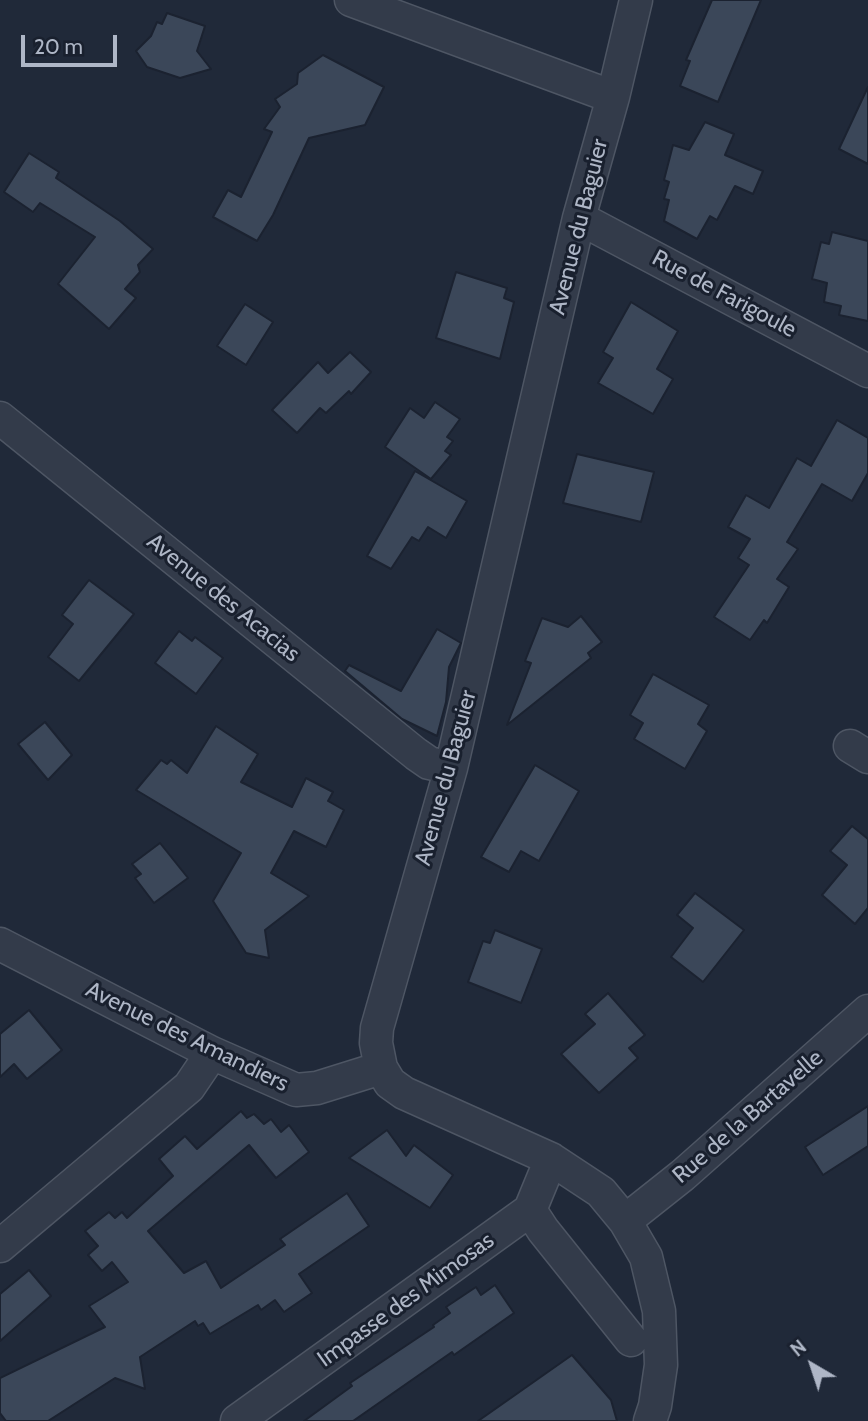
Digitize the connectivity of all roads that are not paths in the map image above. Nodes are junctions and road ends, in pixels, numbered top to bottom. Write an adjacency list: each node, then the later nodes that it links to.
1 (351, 0): 3 (street)
2 (636, 0): 3 (street, Avenue du Baguier)
3 (613, 97): 4 (street, Avenue du Baguier)
4 (579, 218): 5 (street, Rue de Farigoule); 7 (street, Avenue du Baguier)
5 (868, 371)
6 (0, 418): 7 (street, Avenue des Acacias)
7 (451, 768): 11 (street, Avenue du Baguier)
8 (0, 944): 10 (street, Avenue des Amandiers)
9 (868, 1011): 14 (street, Rue de la Bartavelle)
10 (212, 1053): 11 (street, Avenue des Amandiers); 15 (street)
11 (381, 1068): 12 (street)
12 (551, 1159): 13 (street); 14 (street)
13 (530, 1210): 16 (street); 17 (street, Impasse des Mimosas)
14 (625, 1221): 18 (street)
15 (0, 1246)
16 (631, 1340)
17 (237, 1421)
18 (650, 1421)

